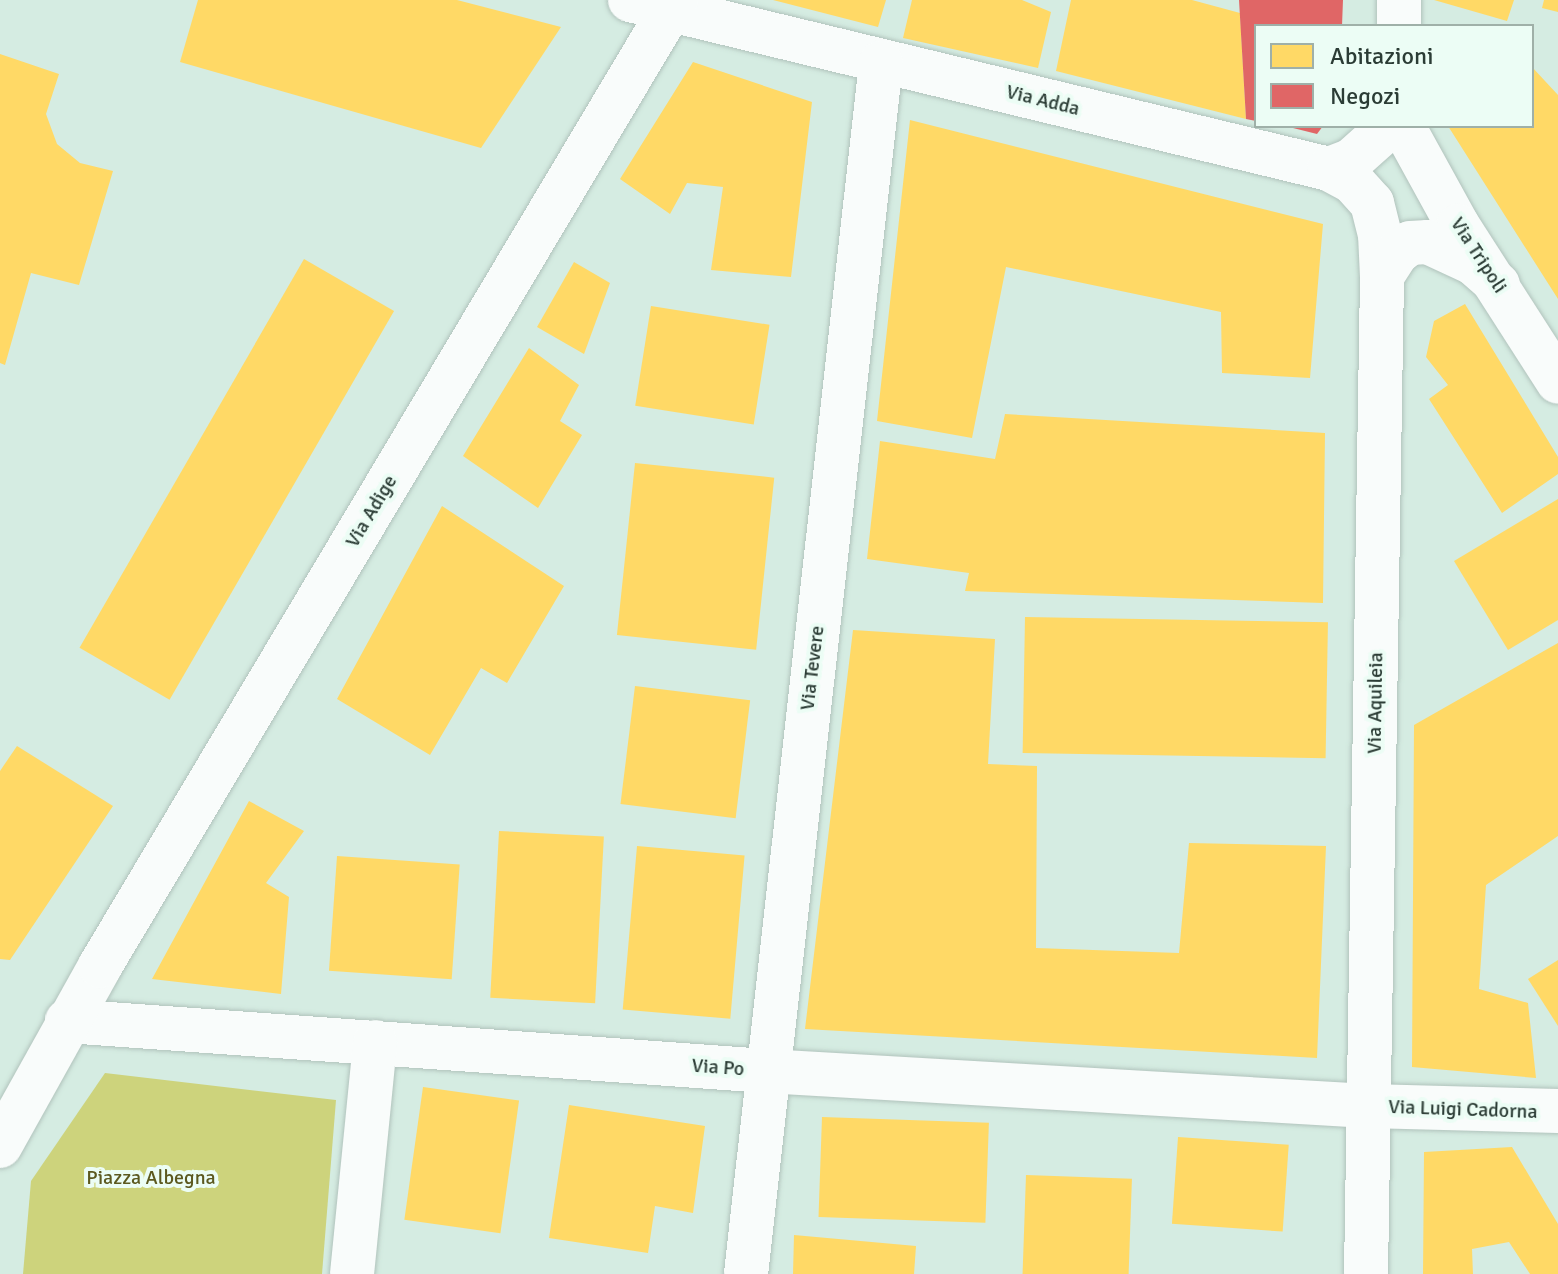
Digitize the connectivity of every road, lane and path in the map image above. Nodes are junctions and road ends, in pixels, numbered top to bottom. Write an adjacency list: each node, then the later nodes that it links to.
1 (1399, 0): 3 (street)
2 (659, 3): 4 (street, Via Adda); 11 (street, Via Adige)
3 (1399, 24)
4 (881, 62): 7 (street, Via Adda); 13 (street, Via Tevere)
5 (1388, 128): 7 (street)
6 (1404, 128): 9 (street, Via Tripoli)
7 (1329, 169): 8 (street, Via Adda)
8 (1382, 276): 9 (street); 14 (street, Via Aquileia)
9 (1498, 285): 10 (street, Via Tripoli)
10 (1558, 382)
11 (67, 1021): 12 (street, Via Po); 16 (street, Via Adige)
12 (375, 1042): 13 (street, Via Po); 17 (street)
13 (766, 1071): 14 (street, Via Po); 18 (street, Via Tevere)
14 (1368, 1106): 15 (street, Via Luigi Cadorna); 19 (street, Via Aquileia)
15 (1558, 1111)
16 (0, 1146)
17 (352, 1274)
18 (746, 1274)
19 (1366, 1274)

